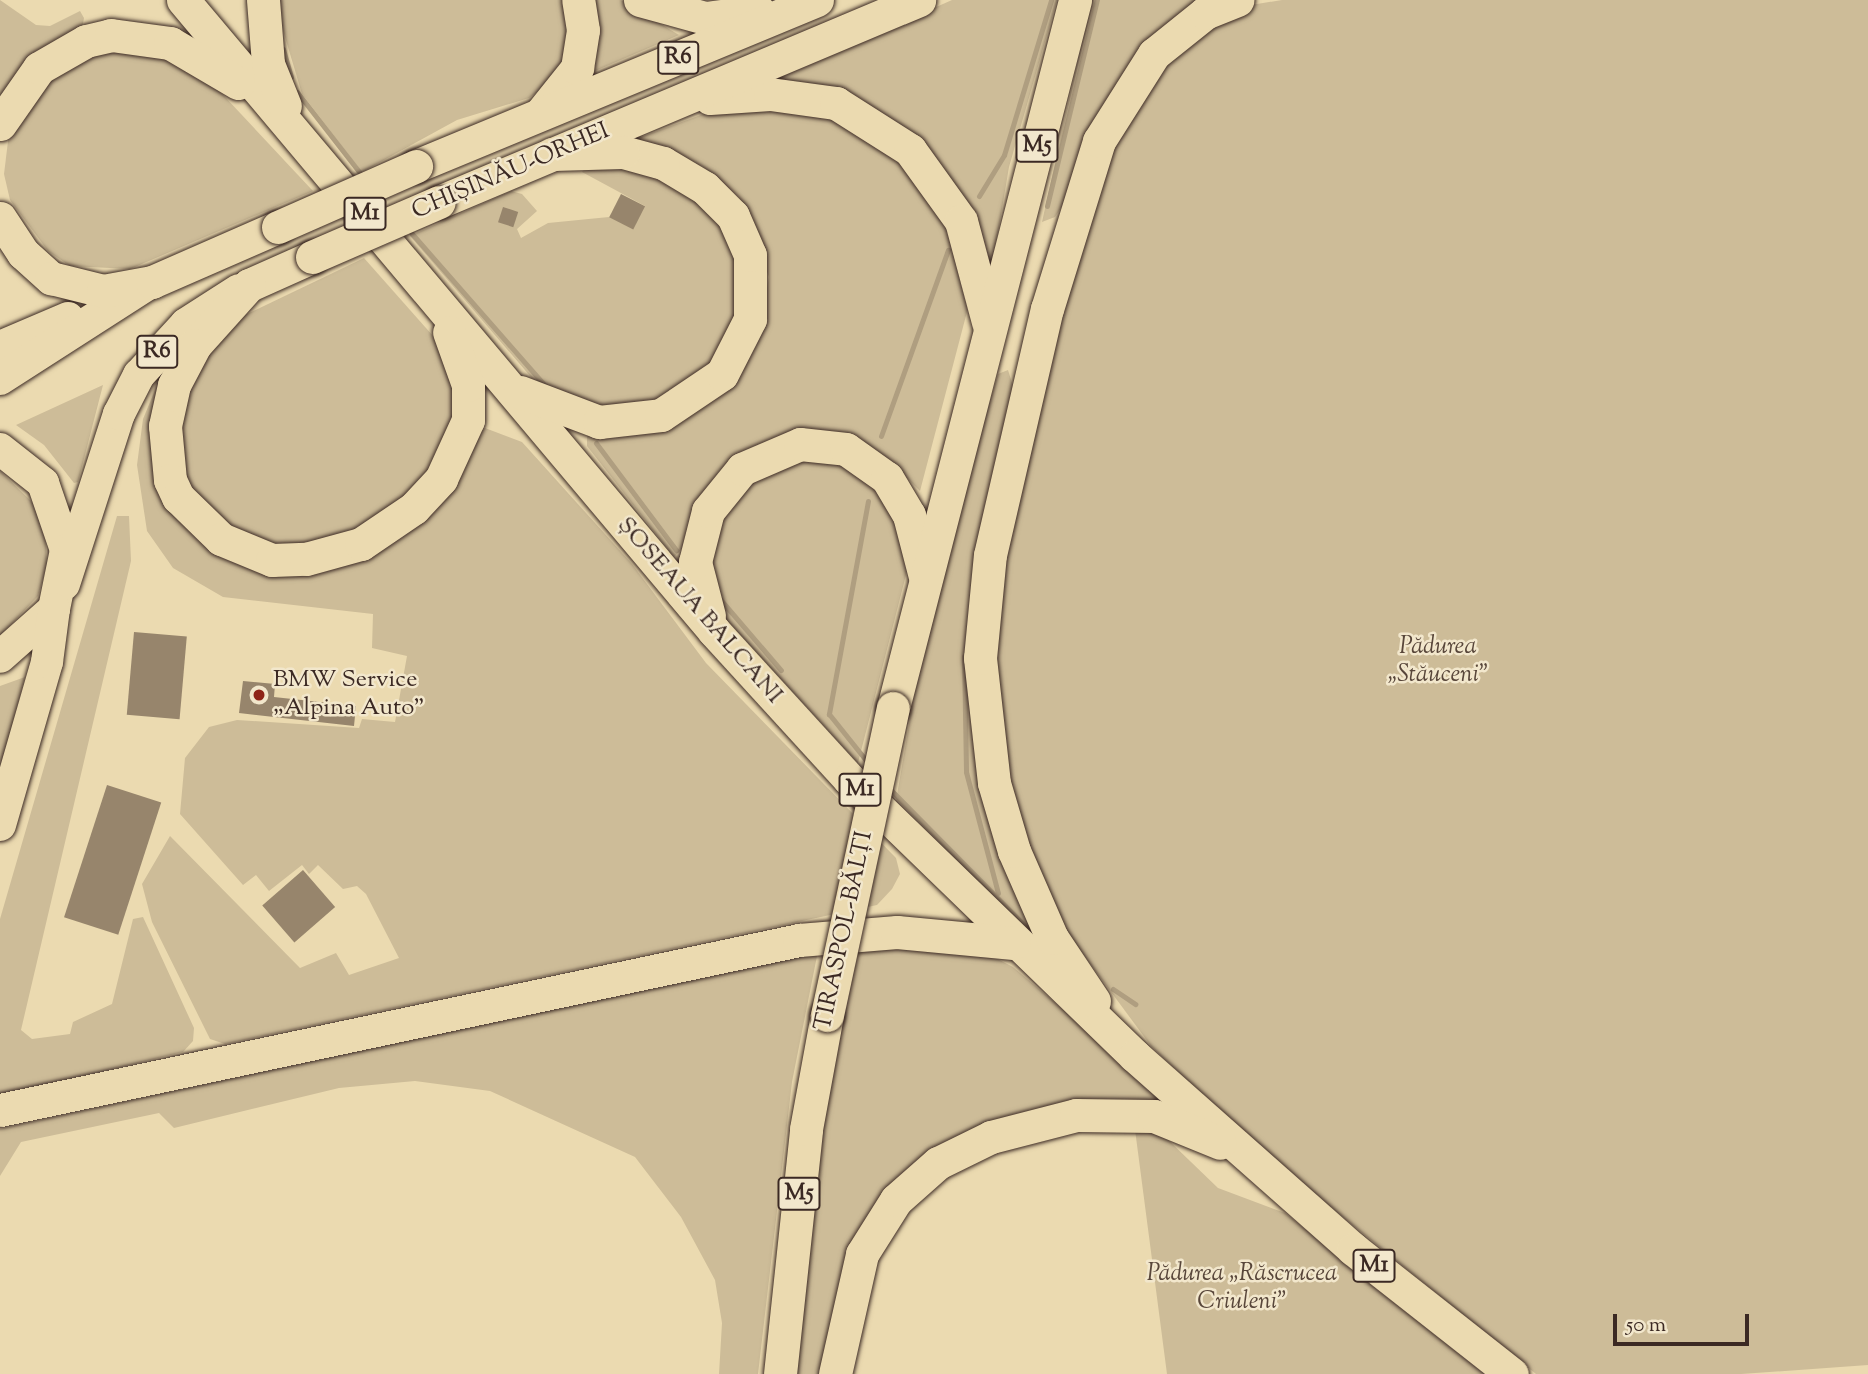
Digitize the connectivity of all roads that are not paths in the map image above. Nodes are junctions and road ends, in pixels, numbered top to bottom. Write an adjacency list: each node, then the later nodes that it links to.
1 (183, 0): 9 (highway, M1)
2 (263, 0): 13 (highway)
3 (578, 0): 11 (highway)
4 (640, 0): 5 (highway)
5 (817, 0): 11 (highway, CHIȘINĂU-ORHEI / R6)
6 (919, 0): 10 (highway, CHIȘINĂU-ORHEI / R6)
7 (1075, 0): 18 (highway, M5)
8 (1237, 0): 21 (highway)
9 (270, 103): 12 (highway); 13 (highway, M1)
10 (673, 103): 14 (highway, CHIȘINĂU-ORHEI / R6); 22 (highway)
11 (538, 116): 16 (highway, CHIȘINĂU-ORHEI / R6, bridge)
12 (0, 124)
13 (297, 134): 19 (highway, ȘOSEAUA BALCANI / M1)
14 (552, 154): 17 (highway, CHIȘINĂU-ORHEI / R6, bridge); 25 (highway)
15 (0, 218): 16 (highway)
16 (152, 282): 20 (main road, CHIȘINĂU-ORHEI)
17 (249, 285): 19 (highway); 28 (main road, CHIȘINĂU-ORHEI / R6)
18 (1001, 292): 21 (highway); 22 (highway, TIRASPOL-BĂLȚI / M5)
19 (432, 295): 25 (highway, ȘOSEAUA BALCANI / M1)
20 (122, 298): 23 (main road); 24 (main road, CHIȘINĂU-ORHEI / R6)
21 (1047, 309): 33 (highway)
22 (990, 334): 27 (highway, TIRASPOL-BĂLȚI / M5)
23 (0, 347)
24 (0, 379)
25 (503, 382): 29 (highway, ȘOSEAUA BALCANI / M1)
26 (0, 449): 28 (main road, R6)
27 (926, 583): 29 (highway); 36 (highway, TIRASPOL-BĂLȚI / M5, bridge)
28 (59, 596): 30 (main road, R6); 31 (main road, CHIȘINĂU-ORHEI / R6)
29 (714, 631): 32 (highway, ȘOSEAUA BALCANI / M1)
30 (0, 657)
31 (0, 825)
32 (1013, 943): 33 (highway, ȘOSEAUA BALCANI / M1); 34 (highway)
33 (1135, 1056): 35 (highway, M1)
34 (0, 1110)
35 (1242, 1151): 37 (highway); 38 (highway, M1)
36 (780, 1374)
37 (835, 1374)
38 (1512, 1374)

